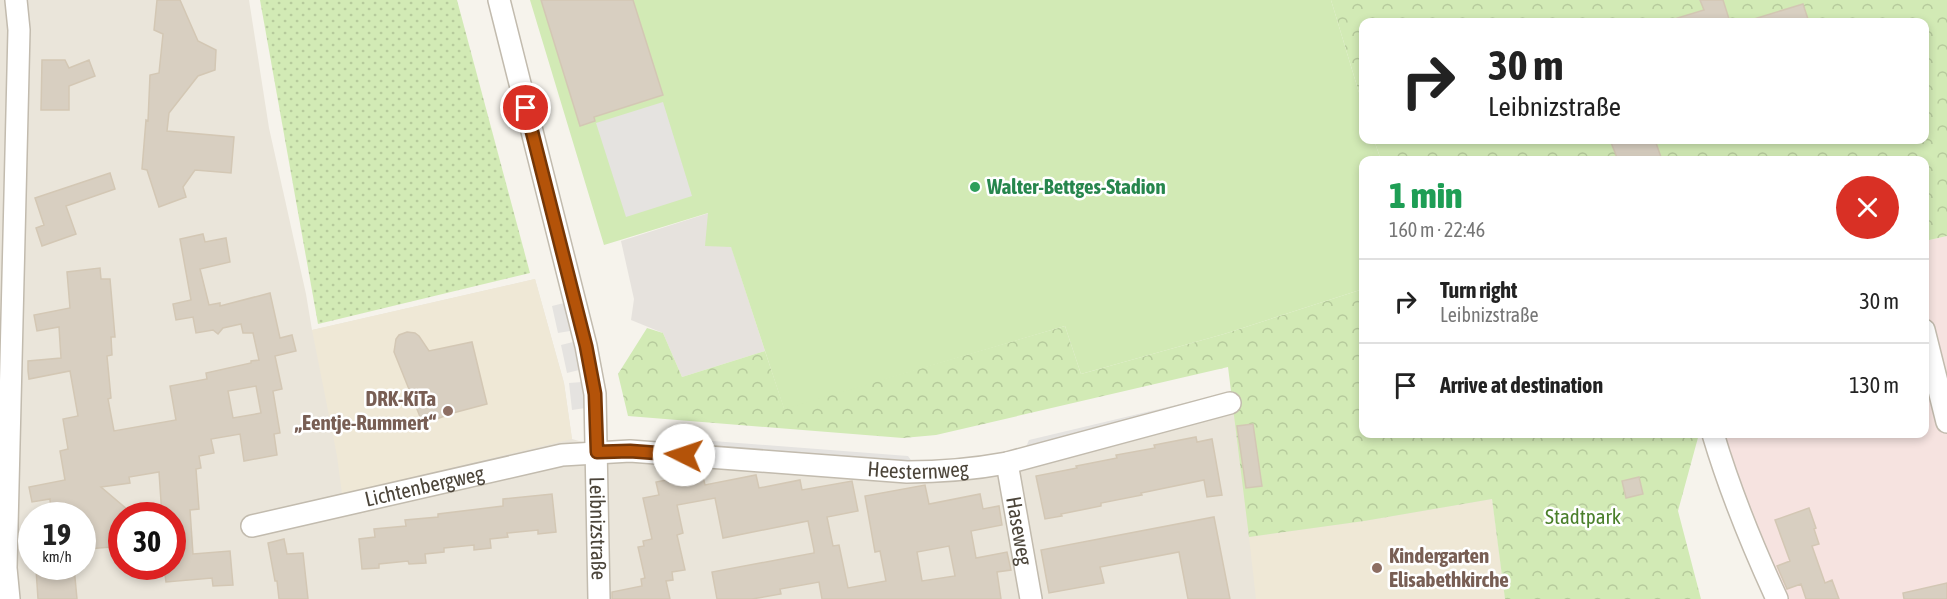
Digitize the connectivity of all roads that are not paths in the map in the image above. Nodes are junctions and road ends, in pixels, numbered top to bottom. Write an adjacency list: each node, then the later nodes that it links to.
1 (16, 0): 10 (street)
2 (499, 0): 7 (street, Leibnizstraße)
3 (1929, 350): 5 (street)
4 (1230, 403): 8 (street, Heesternweg)
5 (1947, 422)
6 (1714, 438): 13 (street)
7 (597, 452): 8 (street, Heesternweg); 9 (street, Lichtenbergweg); 11 (street, Leibnizstraße)
8 (1007, 463): 12 (street, Haseweg)
9 (252, 526)
10 (9, 599)
11 (599, 599)
12 (1031, 599)
13 (1777, 599)

